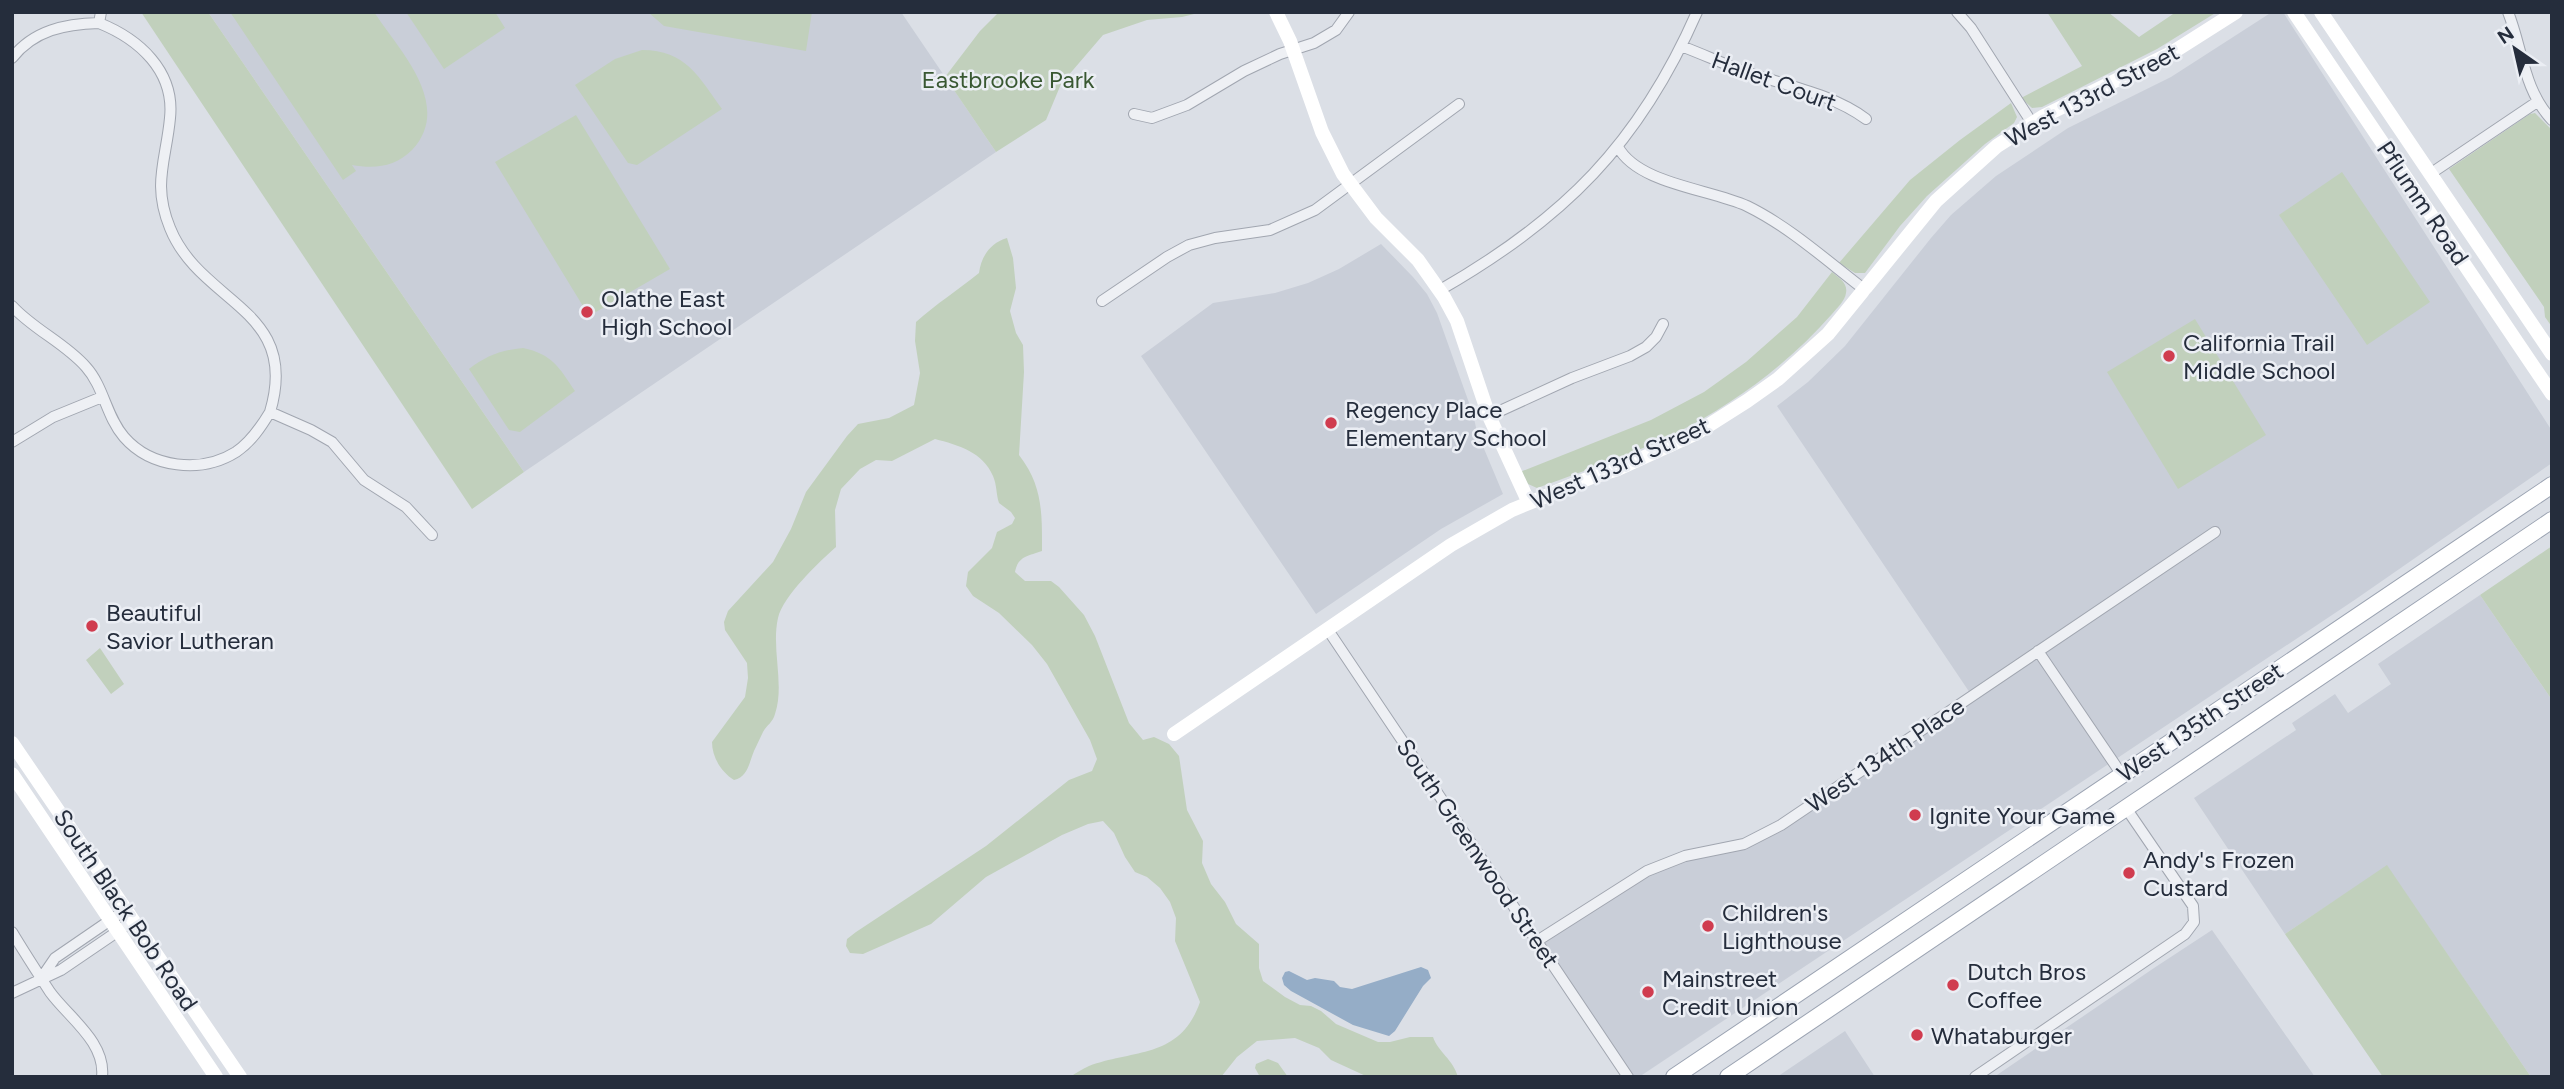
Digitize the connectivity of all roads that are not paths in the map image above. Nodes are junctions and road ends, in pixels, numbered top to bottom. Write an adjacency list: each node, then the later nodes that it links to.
1 (101, 12): 10 (street)
2 (1276, 12): 12 (street)
3 (1349, 12): 12 (street)
4 (1697, 12): 11 (street)
5 (1957, 12): 19 (street)
6 (2236, 12): 19 (street, West 133rd Street)
7 (2294, 12): 29 (street, Pflumm Road)
8 (2322, 12): 21 (street, Pflumm Road)
9 (2508, 12): 14 (street)
10 (99, 23): 13 (street); 31 (street)
11 (1681, 46): 17 (street, Hallet Court); 20 (street)
12 (1293, 51): 16 (street); 22 (street)
13 (12, 58)
14 (2537, 102): 18 (street); 21 (street)
15 (1459, 104): 22 (street)
16 (1134, 114)
17 (1866, 119)
18 (2552, 120)
19 (2032, 123): 24 (street, West 133rd Street)
20 (1618, 147): 23 (street); 24 (street)
21 (2430, 174): 28 (street, Pflumm Road)
22 (1349, 184): 23 (street); 25 (street)
23 (1440, 290): 32 (street)
24 (1865, 290): 35 (street, West 133rd Street)
25 (1102, 301)
26 (12, 306): 30 (street)
27 (1663, 324): 32 (street)
28 (2552, 354)
29 (2552, 394)
30 (102, 397): 31 (street); 33 (street)
31 (270, 412): 38 (street)
32 (1489, 416): 35 (street)
33 (12, 442)
34 (2552, 485): 44 (main road, West 135th Street)
35 (1529, 503): 39 (street, West 133rd Street)
36 (2552, 520): 45 (main road, West 135th Street)
37 (2215, 532): 40 (street, West 134th Place)
38 (432, 535)
39 (1328, 630): 41 (street, West 133rd Street); 49 (street, South Greenwood Street)
40 (2038, 651): 44 (street); 49 (street, West 134th Place)
41 (1174, 734)
42 (12, 743): 46 (street, South Black Bob Road)
43 (12, 774): 47 (street, South Black Bob Road)
44 (2122, 775): 56 (main road, West 135th Street)
45 (2126, 808): 57 (main road, West 135th Street); 58 (street)
46 (129, 915): 47 (street); 54 (street, South Black Bob Road)
47 (115, 925): 50 (street); 53 (street, South Black Bob Road)
48 (12, 932): 50 (street)
49 (1537, 942): 55 (street, South Greenwood Street)
50 (41, 978): 51 (street); 52 (street)
51 (12, 993)
52 (102, 1077)
53 (216, 1077)
54 (240, 1077)
55 (1628, 1077)
56 (1674, 1077)
57 (1728, 1077)
58 (1975, 1077)

